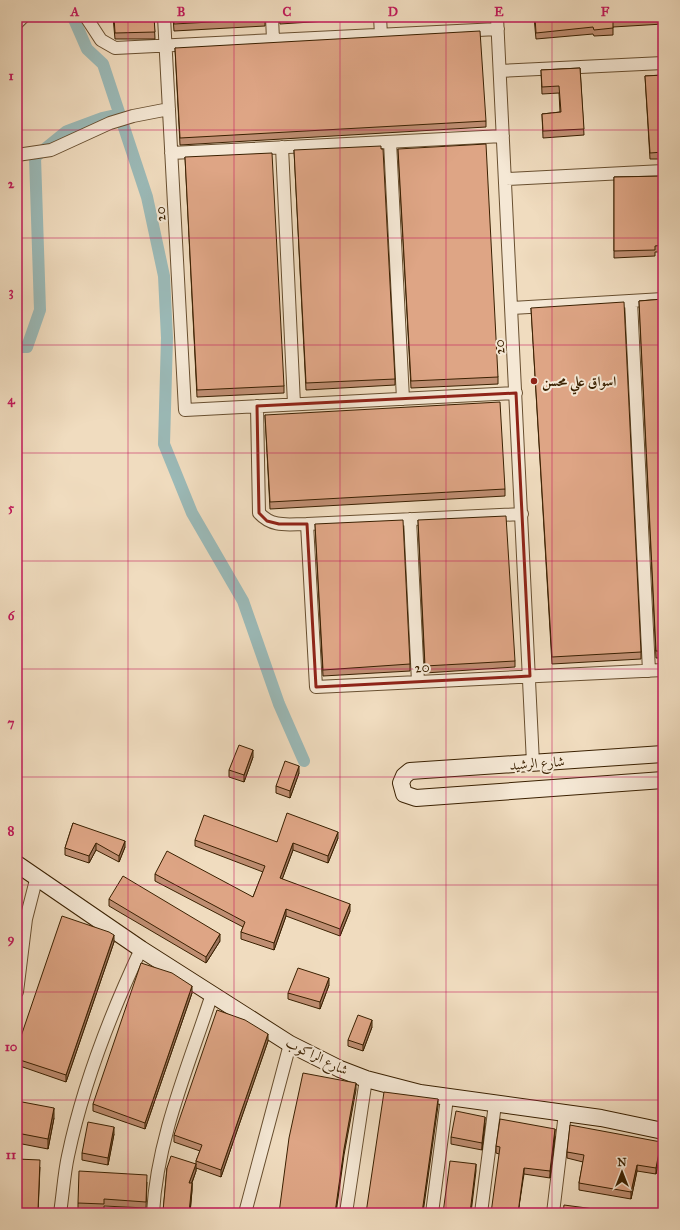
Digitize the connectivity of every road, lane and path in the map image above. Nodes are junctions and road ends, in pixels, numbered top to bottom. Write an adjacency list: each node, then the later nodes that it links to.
1 (23, 17): 6 (street)
2 (86, 17): 10 (street)
3 (164, 17): 10 (street, 20)
4 (272, 17): 9 (street)
5 (380, 17): 8 (street)
6 (17, 23)
7 (498, 23): 8 (street); 12 (street, 20)
8 (381, 35): 9 (street)
9 (273, 40): 10 (street)
10 (165, 46): 13 (street, 20)
11 (663, 63): 12 (street)
12 (500, 71): 14 (street, 20)
13 (169, 109): 17 (street, 20); 18 (street)
14 (503, 136): 15 (street); 20 (street, 20)
15 (390, 142): 16 (street); 25 (street)
16 (282, 147): 17 (street); 26 (street)
17 (171, 152): 27 (street, 20)
18 (17, 155)
19 (663, 171): 20 (street)
20 (506, 179): 23 (street, 20)
21 (663, 299): 22 (street)
22 (631, 301): 23 (street); 32 (street)
23 (512, 308): 24 (street, 20)
24 (516, 393): 25 (street); 28 (street, 20)
25 (403, 399): 26 (street)
26 (294, 404): 27 (street)
27 (257, 406): 30 (street)
28 (522, 514): 29 (street); 33 (street, 20)
29 (410, 519): 30 (street); 34 (street)
30 (308, 524): 34 (street, 20)
31 (663, 670): 32 (street, 20)
32 (649, 671): 33 (street, 20)
33 (530, 676): 34 (street, 20); 36 (street)
34 (418, 682)
35 (663, 754): 36 (street, شارع الرشيد)
36 (533, 763): 37 (street, شارع الرشيد)
37 (663, 780)
38 (17, 864): 39 (street, شارع الراكوب)
39 (37, 876): 40 (street, شارع الراكوب); 41 (street)
40 (142, 949): 42 (street, شارع الراكوب); 49 (street)
41 (17, 992)
42 (212, 994): 43 (street, شارع الراكوب); 50 (street)
43 (290, 1044): 44 (street, شارع الراكوب); 51 (street)
44 (366, 1079): 45 (street, شارع الراكوب); 52 (street)
45 (447, 1098): 46 (street, شارع الراكوب); 53 (street)
46 (495, 1104): 47 (street, شارع الراكوب); 54 (street)
47 (565, 1113): 48 (street, شارع الراكوب); 55 (street)
48 (663, 1131)
49 (60, 1213)
50 (153, 1213)
51 (245, 1213)
52 (346, 1213)
53 (432, 1213)
54 (481, 1213)
55 (553, 1213)

